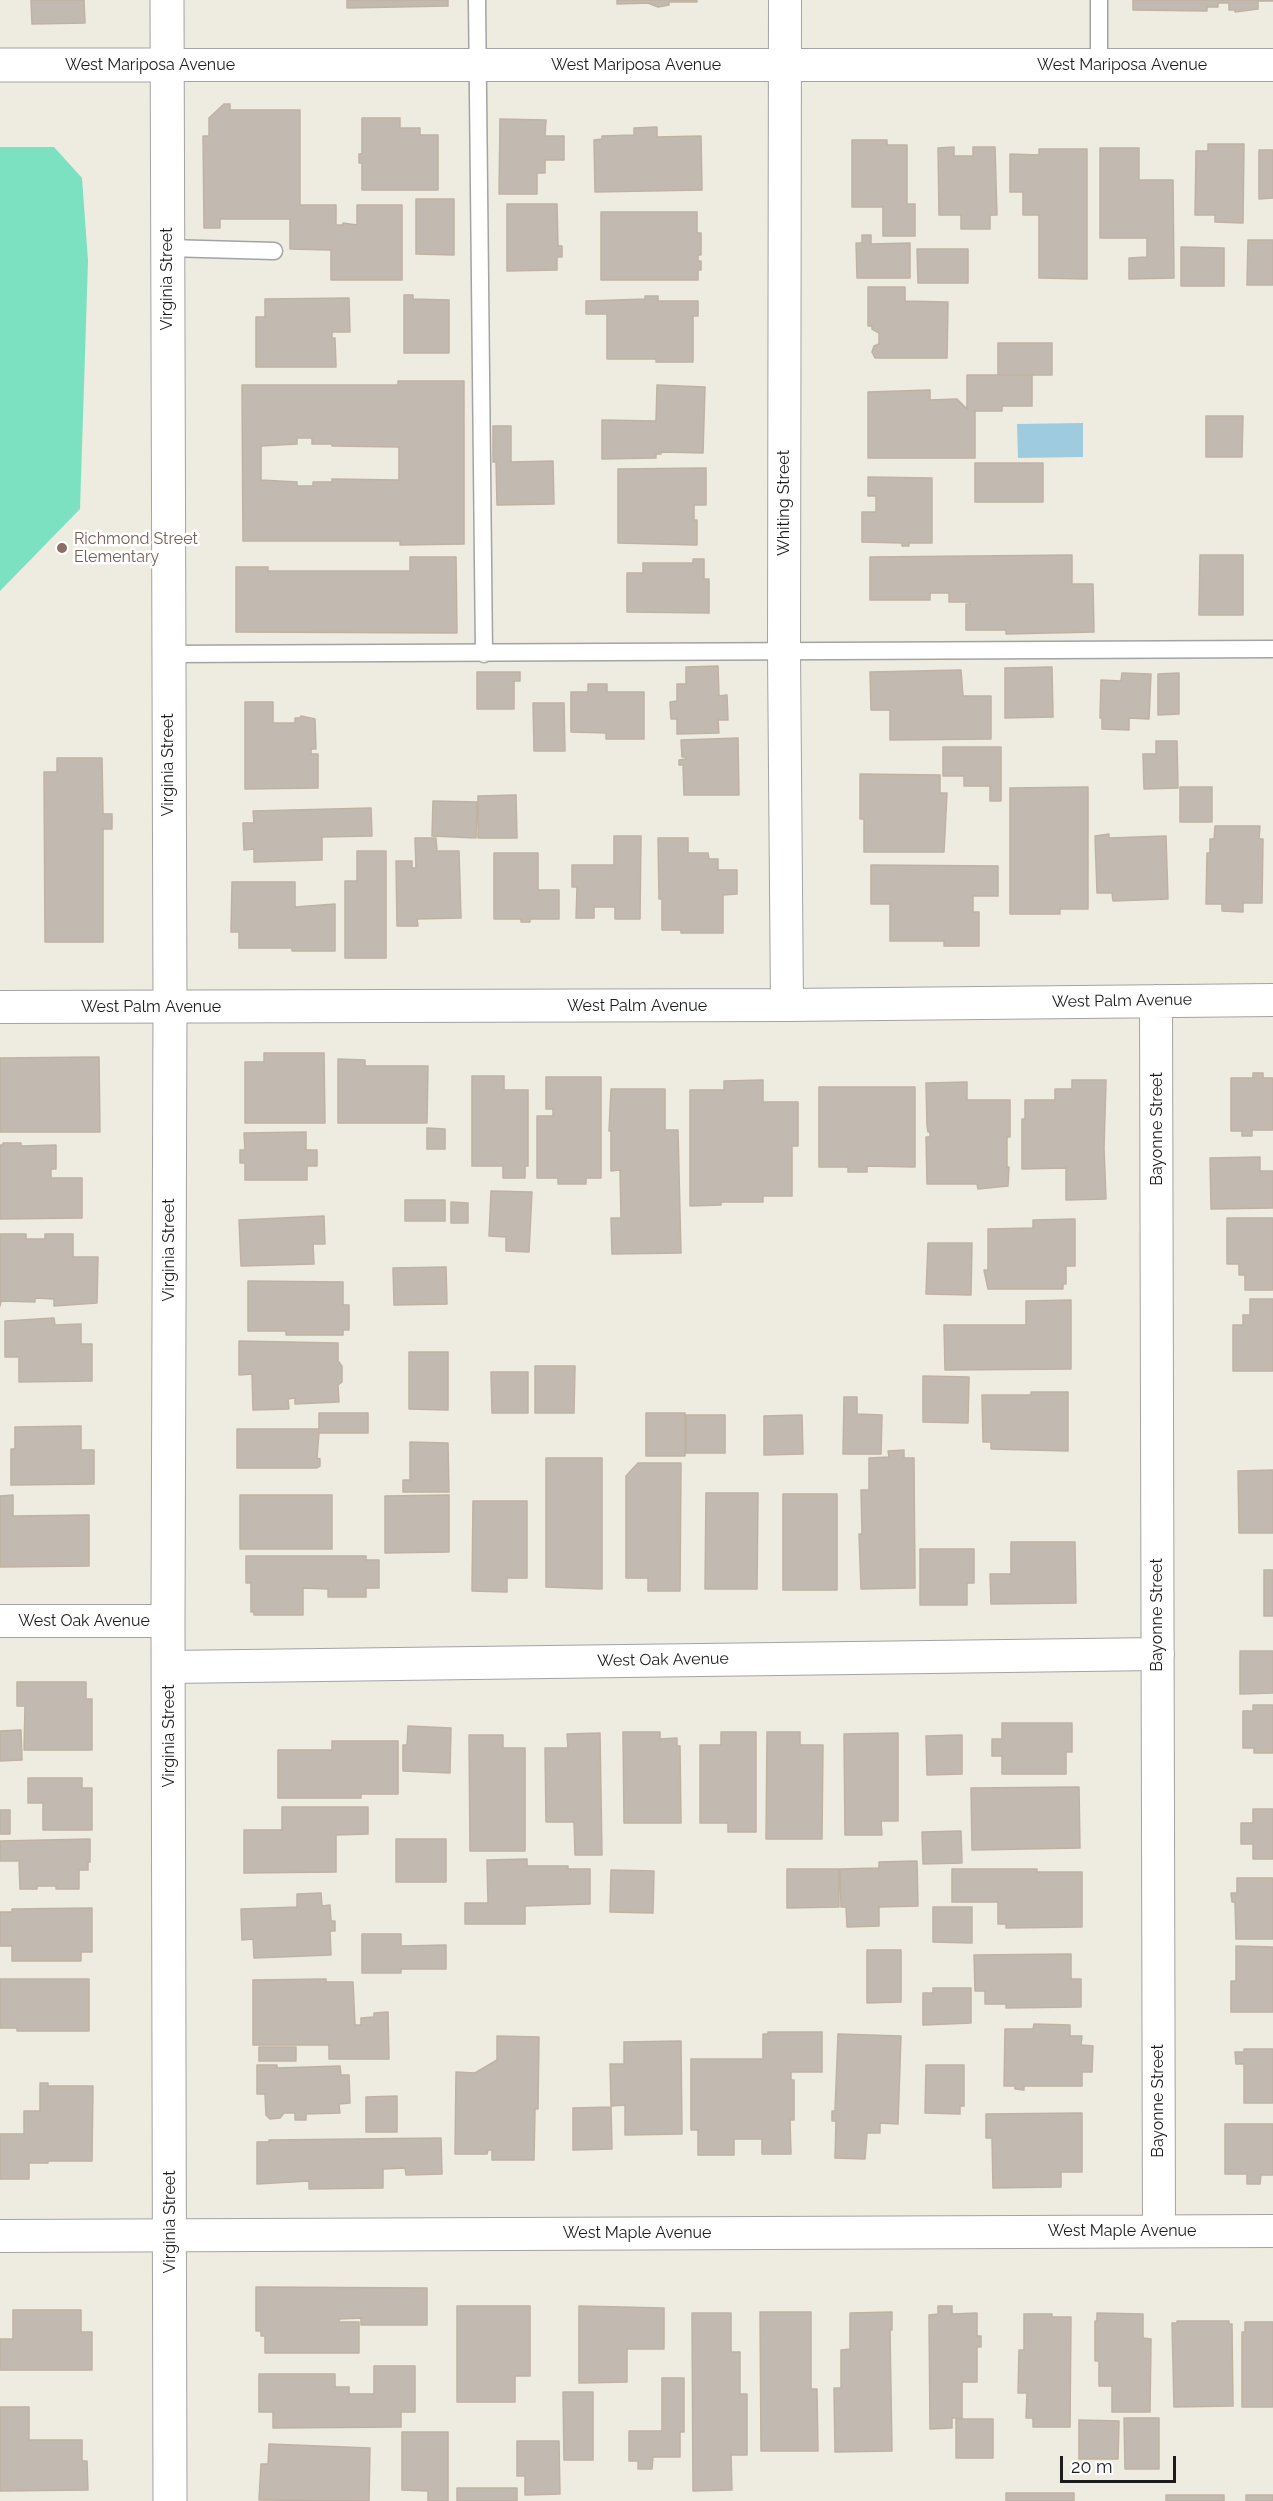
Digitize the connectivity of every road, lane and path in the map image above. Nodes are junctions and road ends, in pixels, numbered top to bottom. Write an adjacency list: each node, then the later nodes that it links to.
1 (168, 0): 6 (street, Virginia Street)
2 (477, 0): 7 (lane)
3 (785, 0): 8 (street, Whiting Street)
4 (1099, 0): 9 (lane)
5 (0, 65): 6 (street, West Mariposa Avenue)
6 (168, 65): 7 (street, West Mariposa Avenue); 11 (street, Virginia Street)
7 (477, 65): 8 (street, West Mariposa Avenue); 16 (lane)
8 (785, 65): 9 (street, West Mariposa Avenue); 14 (street, Whiting Street)
9 (1099, 65): 10 (street, West Mariposa Avenue)
10 (1273, 65)
11 (168, 248): 12 (lane); 15 (street, Virginia Street)
12 (274, 251)
13 (1273, 649): 14 (lane)
14 (784, 652): 16 (lane); 19 (street, Whiting Street)
15 (168, 654): 16 (lane); 20 (street, Virginia Street)
16 (484, 654)
17 (1273, 1000): 18 (street, West Palm Avenue)
18 (1156, 1001): 19 (street, West Palm Avenue); 24 (street, Bayonne Street)
19 (787, 1005): 20 (street, West Palm Avenue)
20 (170, 1006): 21 (street, West Palm Avenue); 23 (street, Virginia Street)
21 (0, 1007)
22 (0, 1621): 23 (street, West Oak Avenue)
23 (168, 1621): 25 (street, Virginia Street)
24 (1158, 1654): 25 (street, West Oak Avenue); 26 (street, Bayonne Street)
25 (169, 1667): 29 (street, Virginia Street)
26 (1159, 2230): 27 (street, West Maple Avenue); 29 (street, West Maple Avenue)
27 (1273, 2231)
28 (0, 2236): 29 (street, West Maple Avenue)
29 (170, 2236): 30 (street, Virginia Street)
30 (170, 2501)

